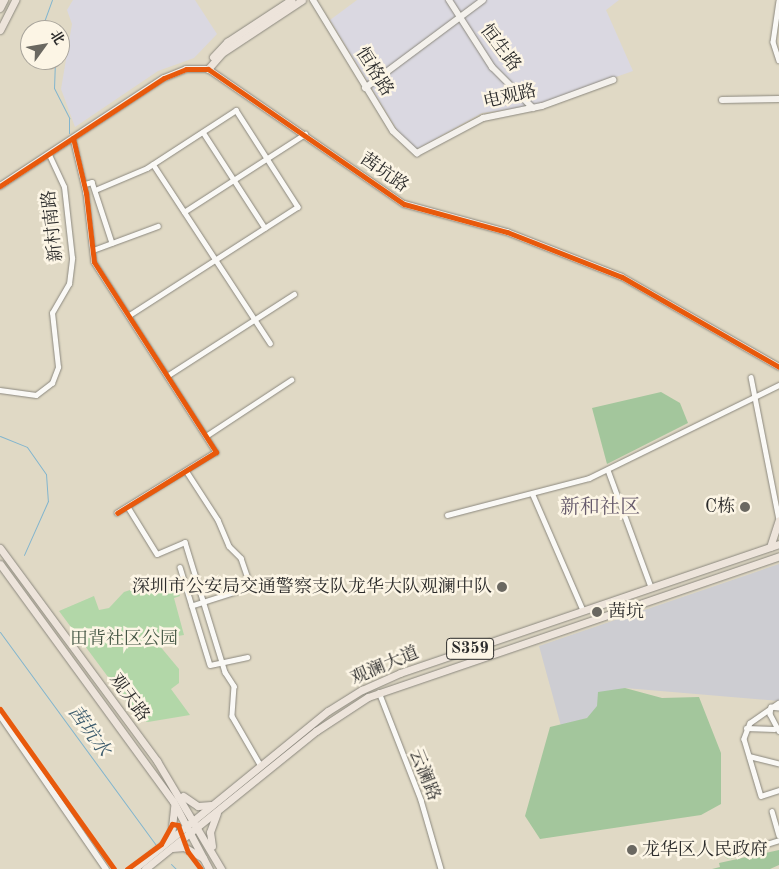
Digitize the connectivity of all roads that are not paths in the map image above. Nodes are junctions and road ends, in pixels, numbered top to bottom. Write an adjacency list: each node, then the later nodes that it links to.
1 (4, 0): 9 (highway)
2 (15, 0): 11 (main road)
3 (291, 0): 13 (main road)
4 (302, 0): 13 (main road)
5 (313, 0): 15 (street, 恒格路)
6 (450, 0): 10 (street, 恒生路)
7 (483, 0): 10 (street)
8 (779, 1): 12 (street)
9 (0, 8)
10 (460, 17): 15 (street); 18 (street, 恒生路)
11 (0, 30)
12 (779, 60)
13 (208, 69): 20 (street, 茜坑路); 21 (street)
14 (613, 80): 18 (street, 电观路)
15 (365, 88): 22 (street, 恒格路)
16 (779, 99): 17 (street)
17 (722, 100)
18 (533, 108): 22 (street, 电观路)
19 (202, 132): 24 (street); 25 (street); 26 (street)
20 (306, 134): 24 (street); 40 (street, 茜坑路)
21 (73, 138): 23 (street); 27 (street)
22 (417, 154)
23 (49, 155): 28 (street); 45 (street, 新村南路)
24 (267, 159): 26 (street); 32 (street)
25 (153, 164): 29 (street); 30 (street)
26 (234, 180): 30 (street); 32 (street)
27 (85, 184): 29 (street); 34 (street)
28 (0, 186)
29 (95, 190): 33 (street)
30 (184, 212): 35 (street)
31 (158, 226): 33 (street)
32 (265, 228): 35 (street)
33 (112, 242): 34 (street)
34 (92, 250): 37 (street)
35 (216, 260): 37 (street); 38 (street)
36 (294, 294): 38 (street)
37 (129, 316): 41 (street)
38 (255, 319): 39 (street); 41 (street)
39 (270, 343)
40 (779, 367)
41 (167, 376): 47 (street)
42 (752, 377): 46 (street)
43 (291, 380): 47 (street)
44 (779, 385): 46 (street)
45 (0, 390)
46 (755, 398): 48 (street); 54 (street)
47 (206, 436): 49 (street)
48 (608, 470): 50 (street); 61 (street)
49 (187, 472): 51 (street); 62 (street)
50 (533, 495): 53 (street); 64 (street)
51 (128, 507): 52 (street); 62 (street)
52 (117, 513)
53 (446, 516)
54 (779, 520): 56 (main road)
55 (779, 544): 56 (main road, 观澜大道 / S359)
56 (769, 547): 61 (main road, 观澜大道 / S359)
57 (0, 548): 75 (main road, 观天路)
58 (779, 556): 67 (main road, 观澜大道 / S359)
59 (0, 564): 78 (main road, 观天路)
60 (180, 567): 63 (street)
61 (652, 587): 64 (main road, 观澜大道 / S359)
62 (204, 602): 63 (street); 66 (street)
63 (192, 606): 66 (street)
64 (583, 610): 77 (main road, 观澜大道 / S359)
65 (247, 657): 66 (street)
66 (222, 663): 77 (street)
67 (379, 692): 82 (main road, 观澜大道 / S359); 97 (street, 云澜路)
68 (779, 703): 69 (street)
69 (770, 706): 70 (street); 72 (street); 73 (street)
70 (779, 708)
71 (0, 715): 92 (street)
72 (745, 728): 73 (street); 74 (street)
73 (777, 730)
74 (750, 756): 76 (street); 80 (street)
75 (157, 760): 78 (main road); 79 (main road, 观天路)
76 (779, 763)
77 (261, 766): 82 (main road, 观澜大道 / S359)
78 (148, 767): 81 (main road, 观天路)
79 (176, 789): 82 (main road); 84 (main road, 观天路)
80 (779, 790)
81 (173, 801): 85 (main road, 观天路); 89 (main road)
82 (218, 806): 84 (main road, 观澜大道 / S359); 90 (main road)
83 (772, 811): 86 (street)
84 (197, 823): 85 (main road, 观澜大道 / S359); 90 (main road, 观天路)
85 (189, 829): 89 (main road, 观澜大道 / S359); 91 (main road, 观天路)
86 (779, 835)
87 (779, 840): 88 (street)
88 (767, 844)
89 (168, 846): 91 (main road); 93 (main road, 观澜大道 / S359); 94 (main road, 观澜大道 / S359)
90 (213, 852): 96 (main road, 观天路)
91 (205, 860): 95 (main road, 观天路)
92 (106, 869)
93 (134, 869)
94 (145, 869)
95 (209, 869)
96 (221, 869)
97 (441, 869)

